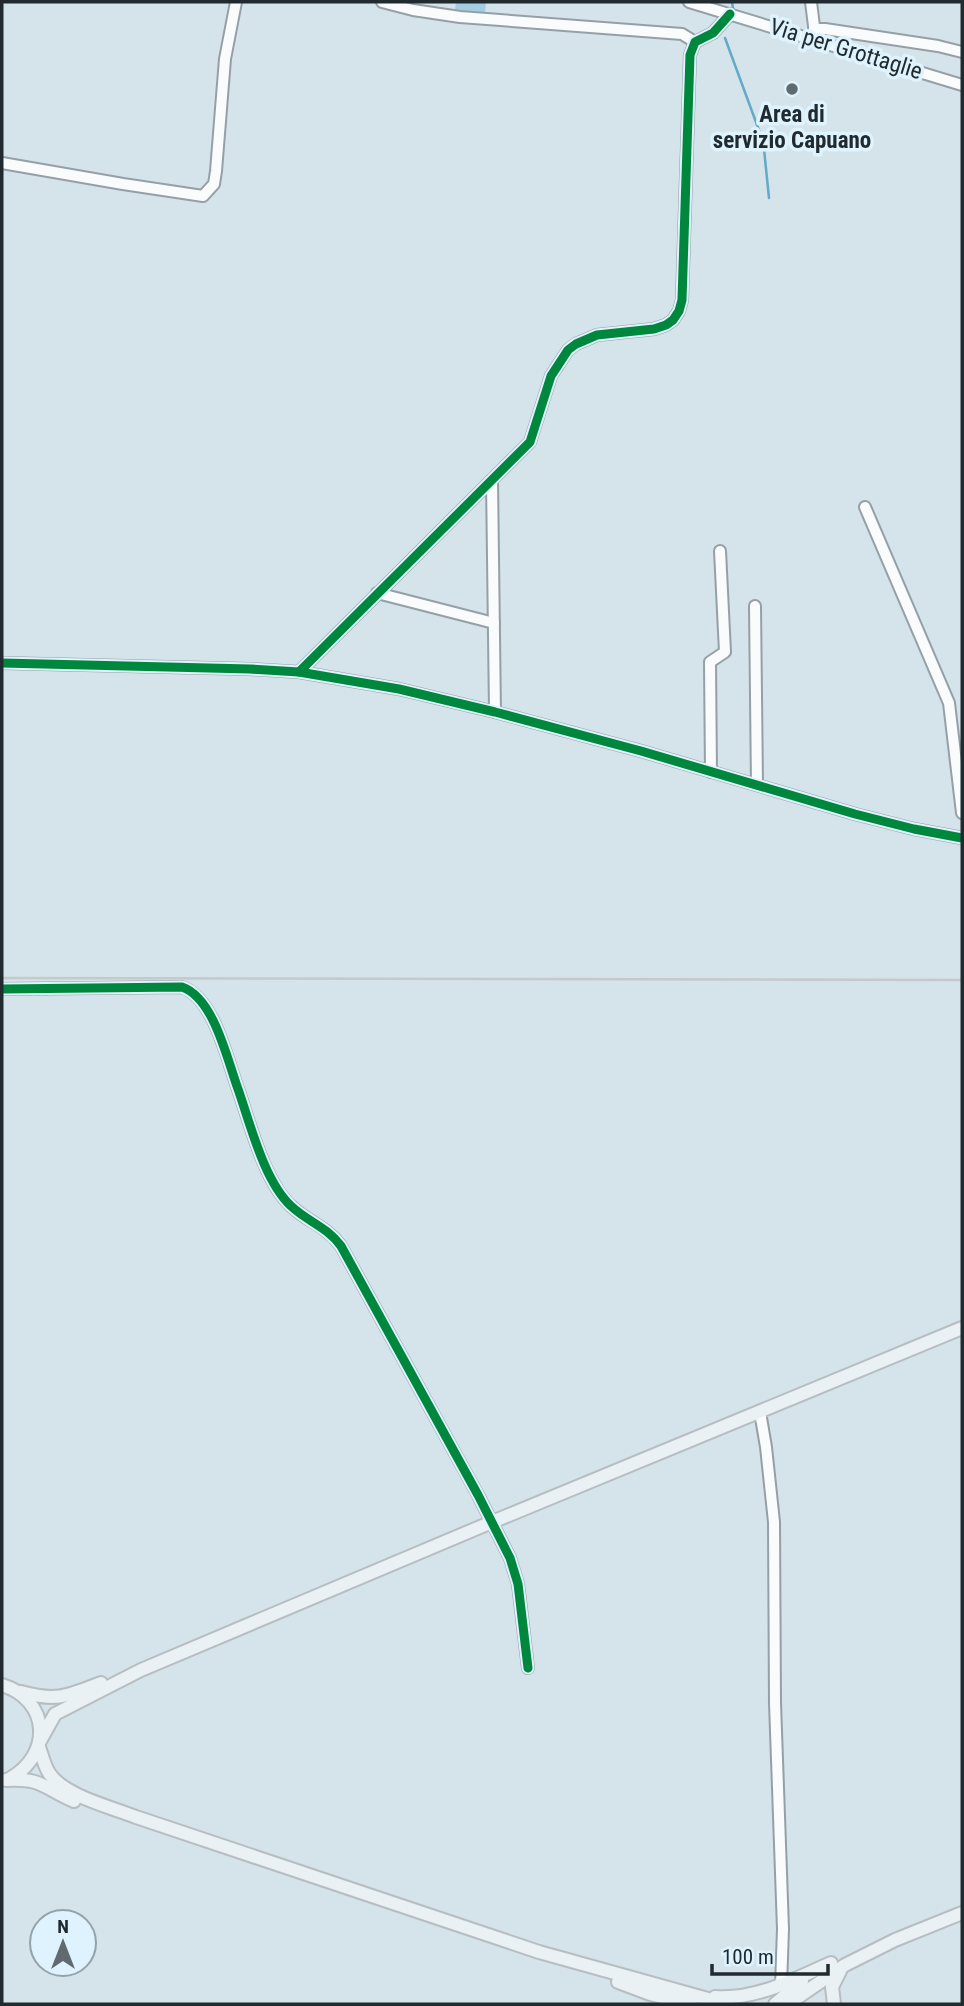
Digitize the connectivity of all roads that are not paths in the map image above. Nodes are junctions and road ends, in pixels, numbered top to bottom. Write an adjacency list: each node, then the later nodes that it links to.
1 (236, 2): 10 (street)
2 (382, 2): 7 (street)
3 (689, 2): 5 (street, Via per Grottaglie)
4 (811, 2): 6 (street)
5 (730, 14): 6 (street, Via per Grottaglie); 7 (street)
6 (815, 35): 8 (street); 9 (street, Via per Grottaglie)
7 (695, 41): 11 (street)
8 (962, 52)
9 (962, 85)
10 (2, 163)
11 (492, 480): 14 (street); 16 (street)
12 (865, 507): 22 (street)
13 (720, 551): 20 (street)
14 (377, 593): 16 (street); 18 (street)
15 (755, 606): 21 (street)
16 (494, 624): 19 (street)
17 (2, 663): 18 (street)
18 (299, 673): 19 (street)
19 (495, 712): 20 (street)
20 (711, 772): 21 (street)
21 (757, 785): 23 (street)
22 (962, 813)
23 (962, 838)
24 (2, 989): 27 (street)
25 (962, 1328): 26 (main road)
26 (760, 1412): 27 (main road); 38 (street)
27 (492, 1522): 28 (street); 29 (main road)
28 (528, 1668)
29 (141, 1671): 31 (main road); 32 (main road)
30 (2, 1685): 31 (main road)
31 (17, 1691): 32 (main road)
32 (39, 1744): 33 (main road); 34 (main road)
33 (4, 1780): 34 (main road)
34 (136, 1817): 36 (main road)
35 (962, 1913): 37 (main road)
36 (539, 1952): 39 (main road); 40 (main road)
37 (838, 1964): 38 (main road); 43 (main road); 44 (main road); 45 (main road)
38 (781, 1986): 40 (main road)
39 (650, 1994): 40 (main road); 41 (main road)
40 (691, 1999): 42 (main road)
41 (675, 2004)
42 (726, 2004)
43 (775, 2004)
44 (788, 2004)
45 (834, 2004)

